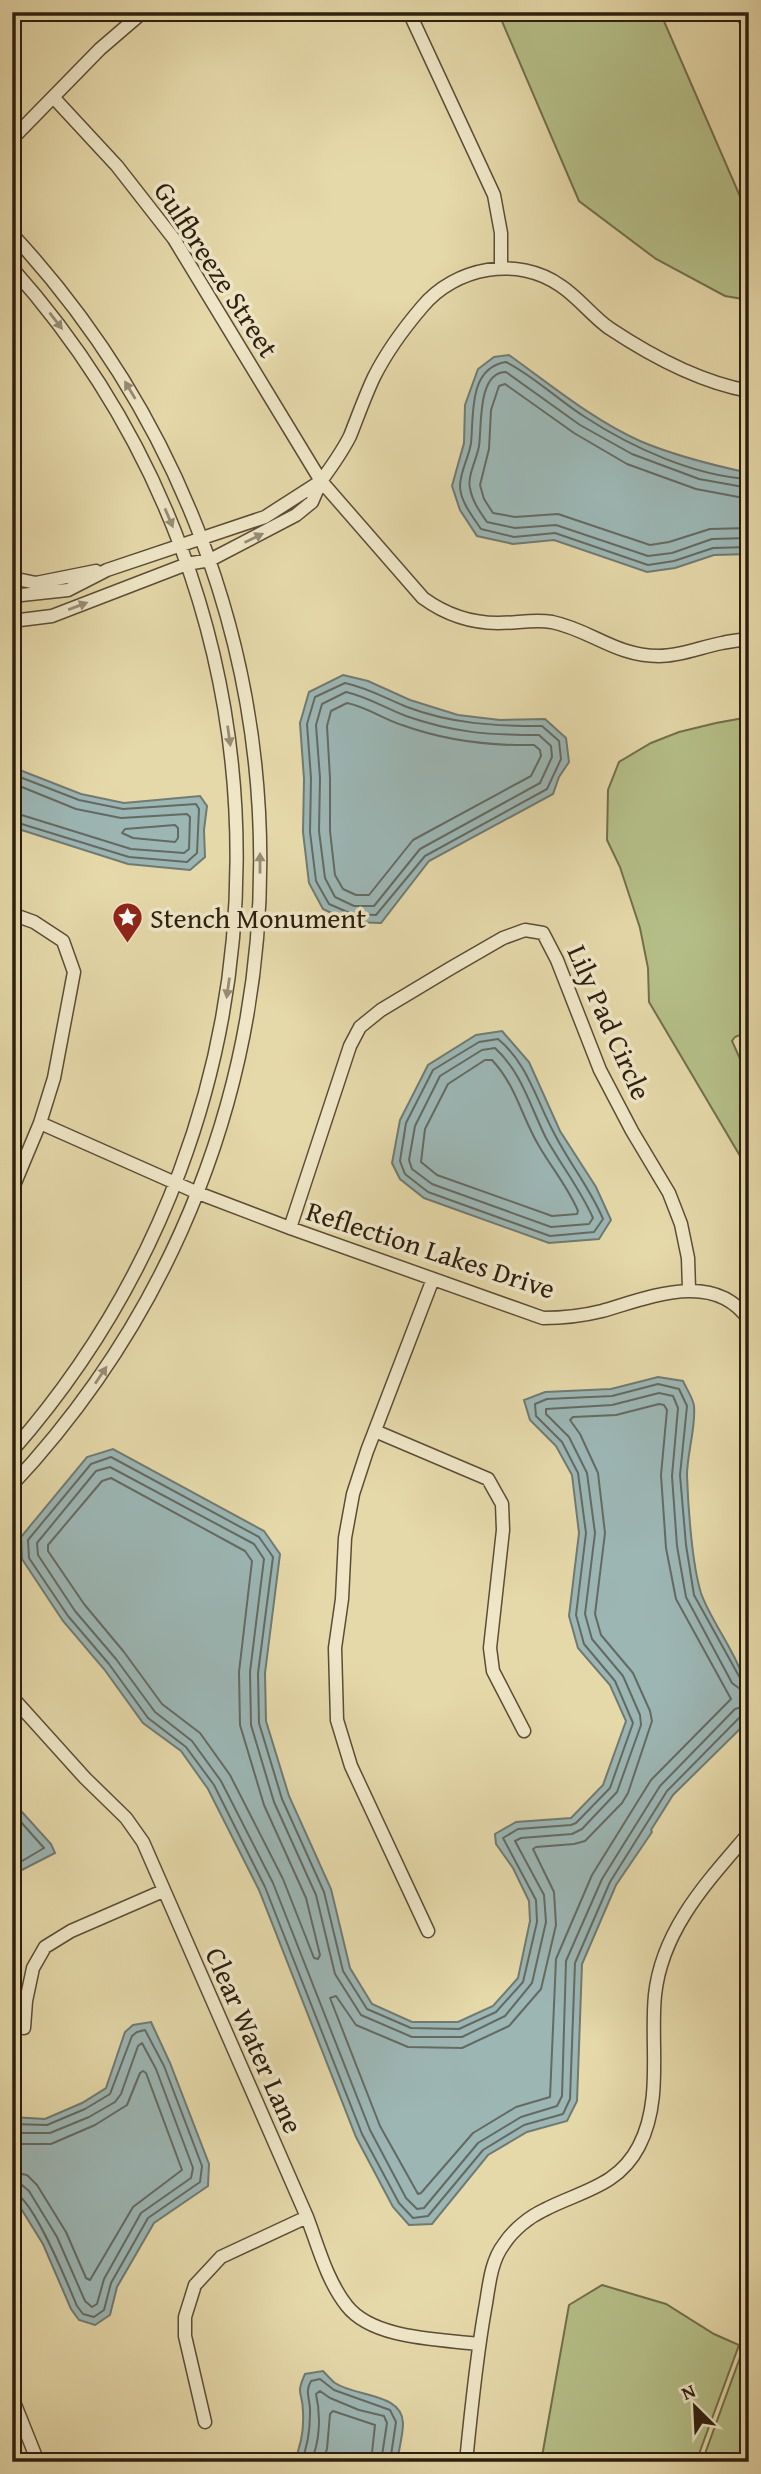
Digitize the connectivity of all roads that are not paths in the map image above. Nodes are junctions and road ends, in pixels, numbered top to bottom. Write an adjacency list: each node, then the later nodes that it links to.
1 (143, 12): 5 (street)
2 (409, 12): 9 (street)
3 (742, 12): 4 (street)
4 (749, 28)
5 (54, 99): 6 (street); 11 (street, Gulfbreeze Street)
6 (12, 139)
7 (12, 234): 12 (street, one-way to 7)
8 (12, 268): 13 (street, one-way to 13)
9 (501, 268): 10 (street); 11 (street)
10 (749, 391)
11 (321, 481): 12 (street); 14 (street, one-way to 11); 20 (street, Gulfbreeze Street)
12 (202, 539): 13 (street); 14 (street)
13 (180, 547): 15 (street); 16 (street)
14 (210, 560): 15 (street); 25 (street, one-way to 14)
15 (187, 564): 19 (street, one-way to 15); 23 (street, one-way to 23)
16 (107, 570): 17 (street); 18 (street)
17 (12, 578)
18 (12, 596)
19 (12, 621)
20 (749, 639)
21 (12, 914): 22 (street)
22 (40, 1123): 23 (street, Reflection Lakes Drive); 24 (street)
23 (176, 1185): 25 (street, Reflection Lakes Drive); 31 (street)
24 (12, 1190)
25 (198, 1193): 26 (street, Reflection Lakes Drive); 32 (street, one-way to 25)
26 (290, 1228): 27 (street, Reflection Lakes Drive); 28 (street, Lily Pad Circle)
27 (433, 1279): 28 (street, Reflection Lakes Drive); 30 (street)
28 (689, 1289): 29 (street, Reflection Lakes Drive)
29 (749, 1320)
30 (375, 1431): 34 (street); 37 (street)
31 (12, 1451)
32 (12, 1485)
33 (12, 1698): 36 (street, Clear Water Lane)
34 (524, 1731)
35 (749, 1833): 40 (street)
36 (163, 1891): 38 (street); 39 (street, Clear Water Lane)
37 (428, 1931)
38 (24, 2028)
39 (307, 2217): 40 (street, Clear Water Lane); 42 (street)
40 (478, 2344): 44 (street)
41 (12, 2397): 43 (street)
42 (205, 2422)
43 (38, 2462)
44 (466, 2462)

